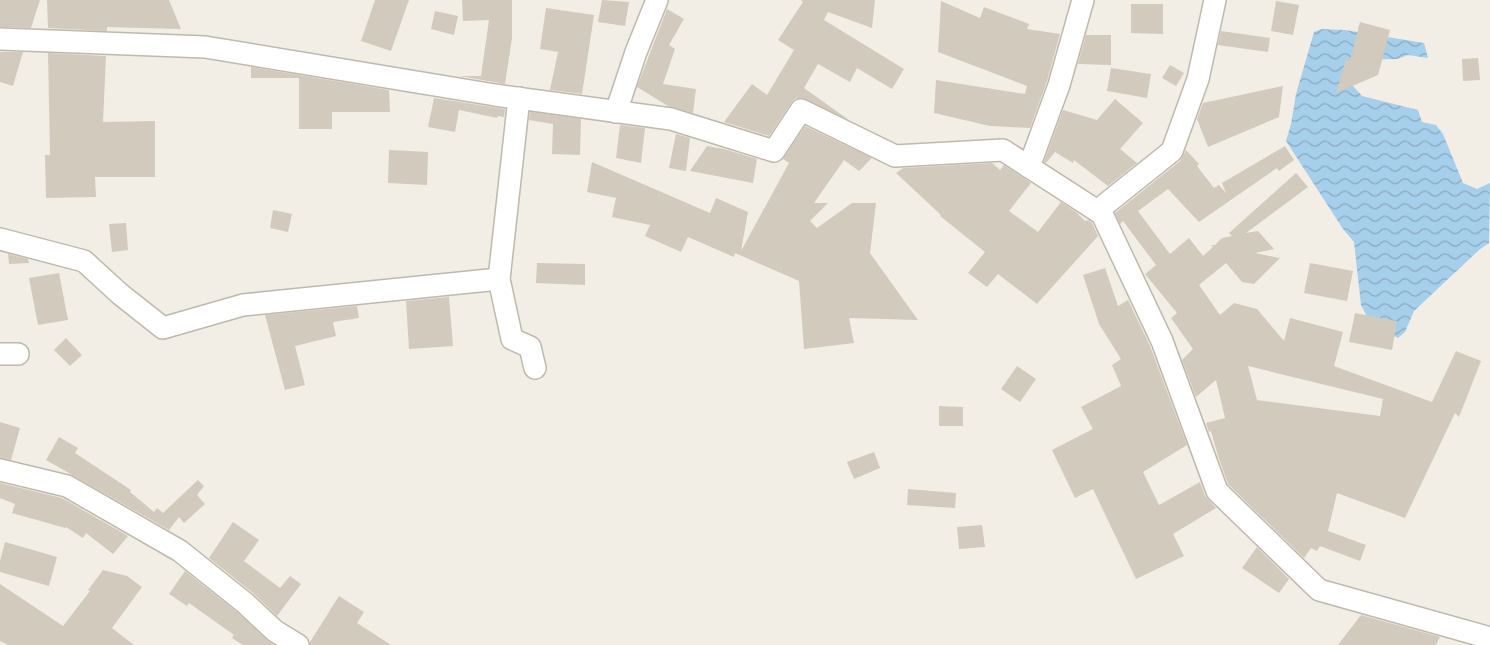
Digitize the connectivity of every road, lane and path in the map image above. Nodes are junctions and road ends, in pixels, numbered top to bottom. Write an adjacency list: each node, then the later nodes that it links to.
1 (657, 0): 6 (street)
2 (1083, 0): 7 (street)
3 (1215, 0): 8 (street)
4 (0, 39): 5 (street)
5 (519, 98): 6 (street); 10 (street)
6 (616, 112): 7 (street)
7 (1029, 167): 8 (street)
8 (1097, 211): 13 (street)
9 (0, 239): 10 (street)
10 (499, 279): 11 (street)
11 (535, 368)
12 (0, 470): 14 (street)
13 (1490, 638)
14 (298, 645)

